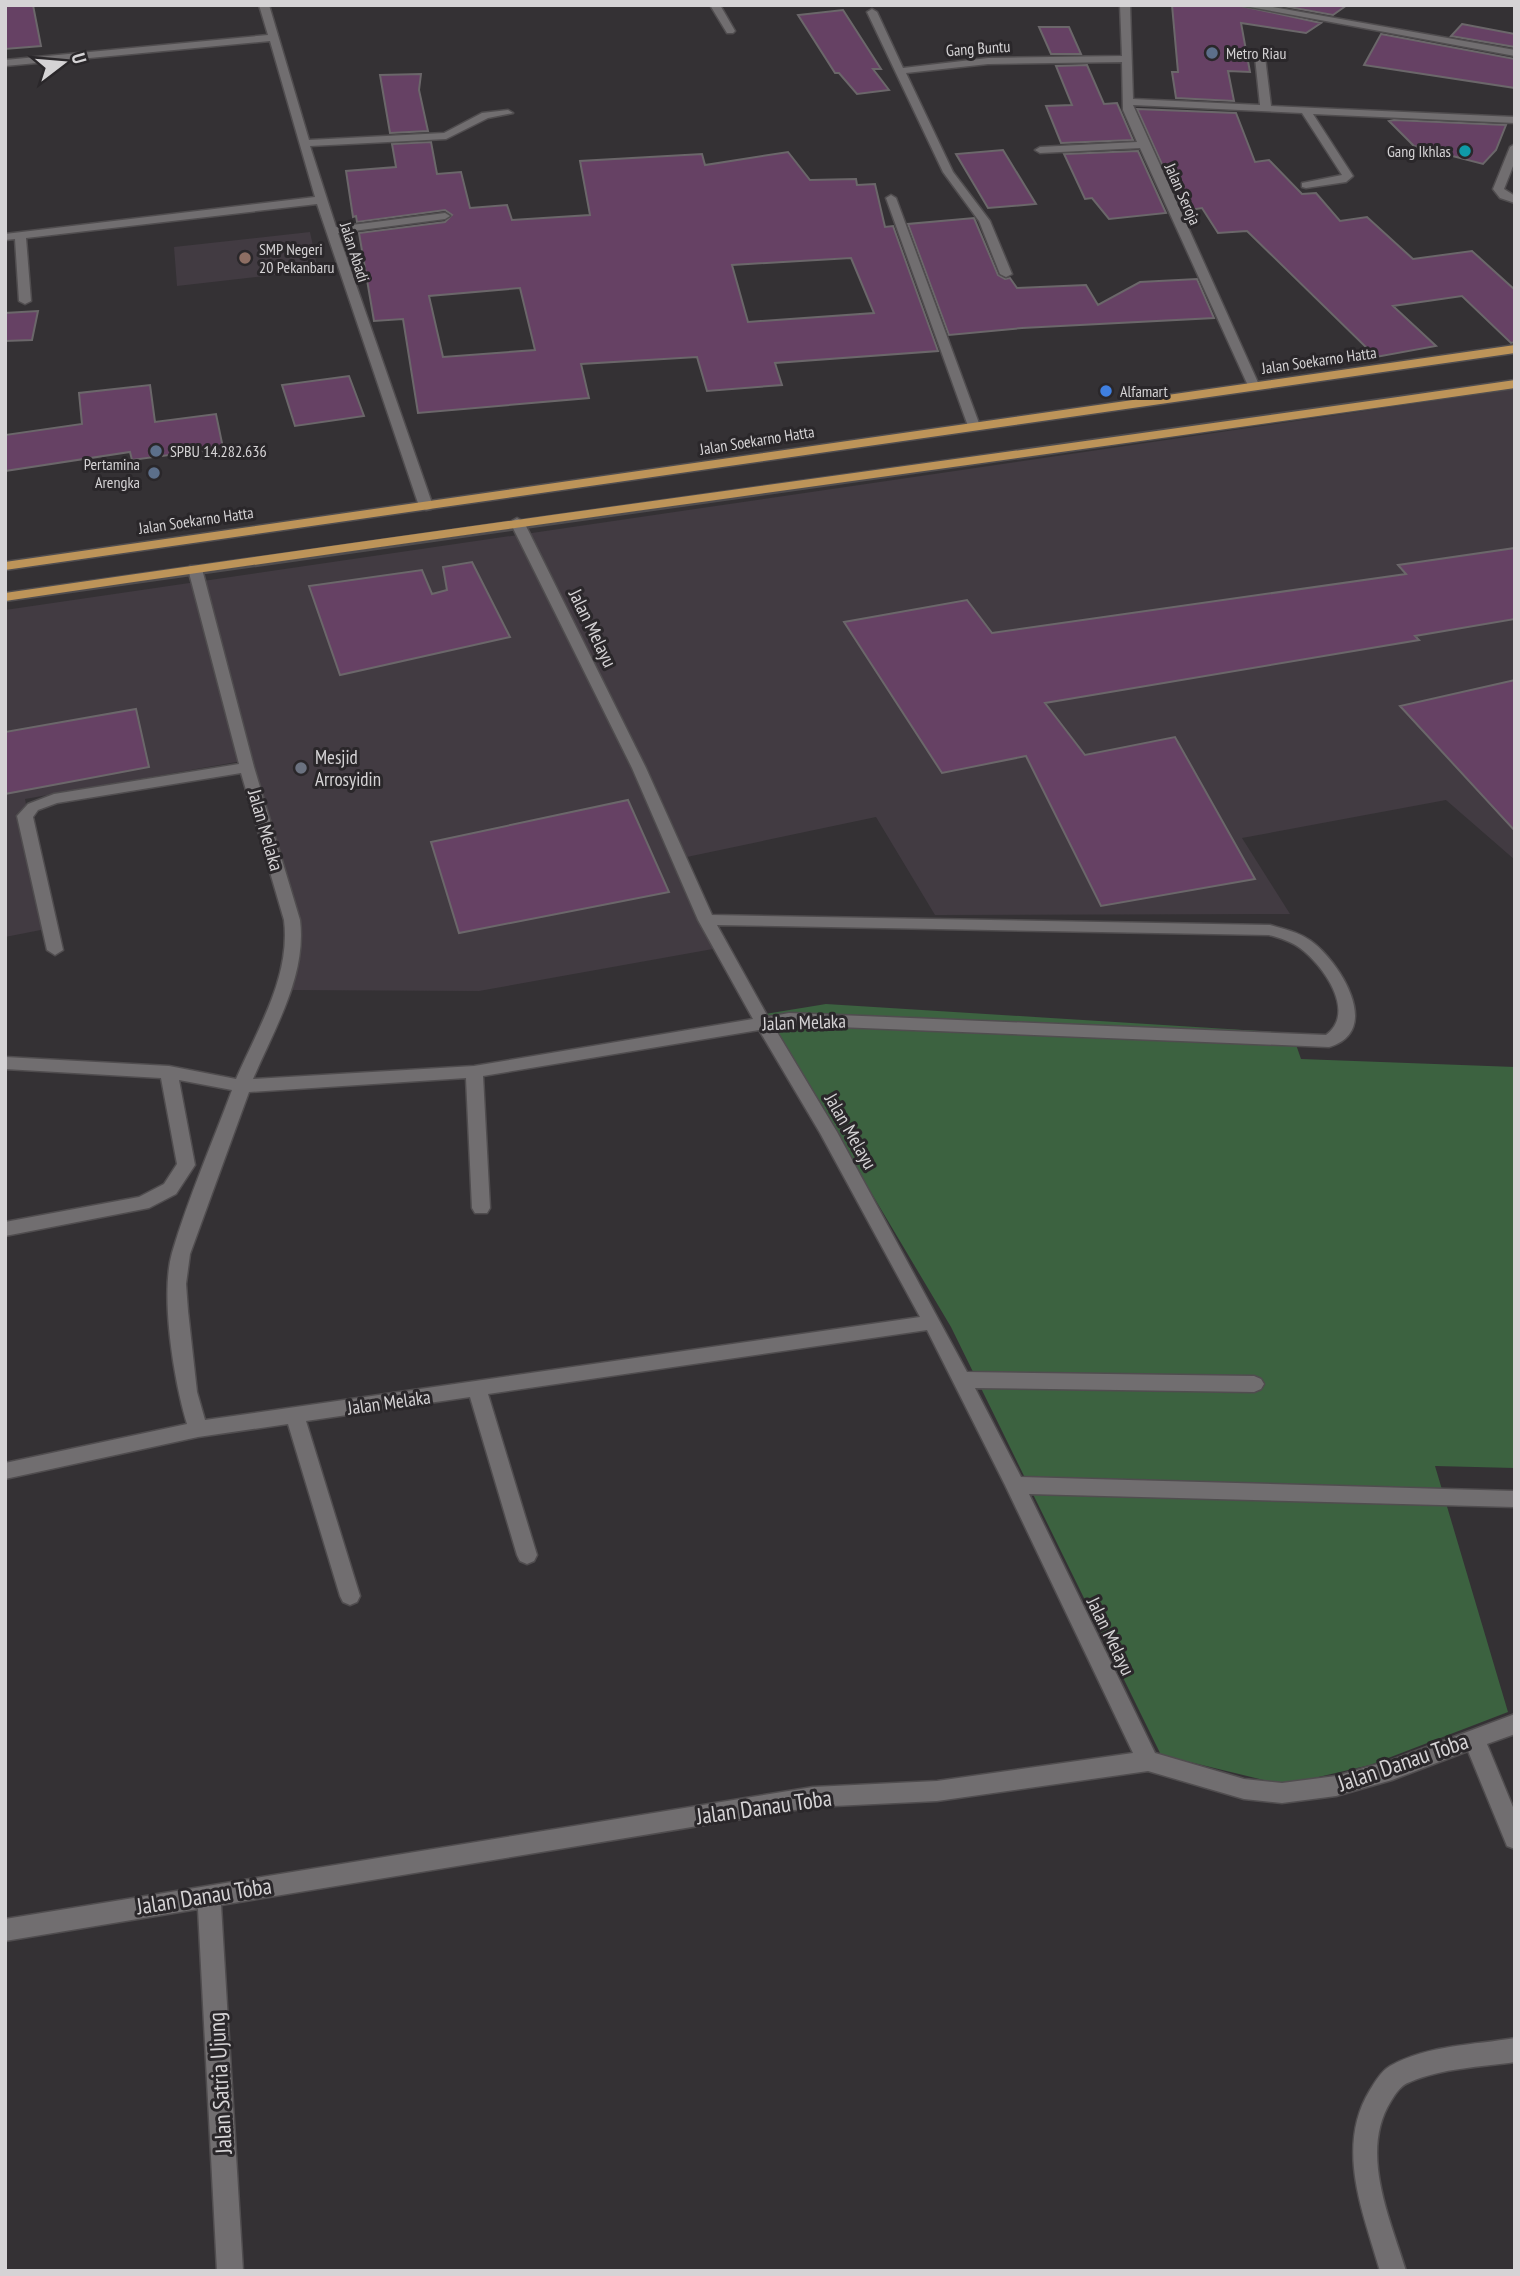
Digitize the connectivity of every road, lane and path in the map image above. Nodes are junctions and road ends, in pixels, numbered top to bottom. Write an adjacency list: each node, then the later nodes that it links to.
1 (264, 5): 7 (street, Jalan Abadi)
2 (715, 5): 6 (street)
3 (1125, 5): 10 (street, Jalan Seroja)
4 (1244, 5): 8 (street)
5 (872, 12): 12 (street)
6 (730, 32)
7 (271, 38): 11 (street); 18 (street, Jalan Abadi)
8 (1515, 53)
9 (1260, 57): 14 (street)
10 (1125, 59): 12 (street, Gang Buntu); 13 (street, Jalan Seroja)
11 (5, 64)
12 (900, 71): 30 (street)
13 (1127, 102): 14 (street); 19 (street, Jalan Seroja)
14 (1266, 109): 15 (street)
15 (1305, 110): 17 (street); 22 (street)
16 (508, 113): 18 (street)
17 (1515, 120)
18 (303, 143): 24 (street, Jalan Abadi)
19 (1144, 145): 21 (street); 34 (street, Jalan Seroja)
20 (1515, 147): 25 (street)
21 (1040, 150)
22 (1306, 185)
23 (891, 198): 35 (street)
24 (321, 200): 27 (street, Jalan Abadi); 28 (street)
25 (1515, 200)
26 (445, 216): 27 (street)
27 (331, 231): 36 (street, Jalan Abadi)
28 (20, 235): 29 (street); 31 (street)
29 (5, 237)
30 (1006, 274)
31 (25, 301)
32 (1515, 349): 34 (main road, Jalan Soekarno Hatta)
33 (1515, 384): 37 (main road)
34 (1254, 387): 35 (main road, Jalan Soekarno Hatta)
35 (974, 426): 36 (main road, Jalan Soekarno Hatta)
36 (426, 506): 38 (main road, Jalan Soekarno Hatta)
37 (517, 522): 39 (main road); 42 (street, Jalan Melayu)
38 (5, 566)
39 (195, 569): 40 (main road); 41 (street, Jalan Melaka)
40 (5, 597)
41 (247, 767): 43 (street); 48 (street, Jalan Melaka)
42 (706, 920): 44 (street, Jalan Melayu); 44 (street, Jalan Melaka)
43 (55, 950)
44 (762, 1022): 47 (street, Jalan Melaka); 51 (street, Jalan Melayu)
45 (5, 1063): 46 (street)
46 (169, 1072): 48 (street); 50 (street)
47 (474, 1072): 48 (street, Jalan Melaka); 49 (street)
48 (242, 1086): 56 (street, Jalan Melaka)
49 (481, 1208)
50 (5, 1228)
51 (932, 1322): 52 (street, Jalan Melayu); 54 (street, Jalan Melaka)
52 (962, 1380): 53 (street); 58 (street, Jalan Melayu)
53 (1254, 1384)
54 (477, 1389): 55 (street, Jalan Melaka); 60 (street)
55 (295, 1416): 56 (street, Jalan Melaka); 61 (street)
56 (198, 1429): 57 (street)
57 (5, 1471)
58 (1015, 1485): 59 (street); 64 (street, Jalan Melayu)
59 (1515, 1499)
60 (527, 1555)
61 (350, 1596)
62 (1515, 1724): 63 (street, Jalan Danau Toba)
63 (1473, 1738): 64 (street, Jalan Danau Toba); 65 (street)
64 (1148, 1761): 66 (street, Jalan Danau Toba)
65 (1515, 1839)
66 (209, 1895): 67 (street, Jalan Danau Toba); 69 (street, Jalan Satria Ujung)
67 (5, 1930)
68 (1515, 2050): 70 (street)
69 (230, 2271)
70 (1393, 2271)

